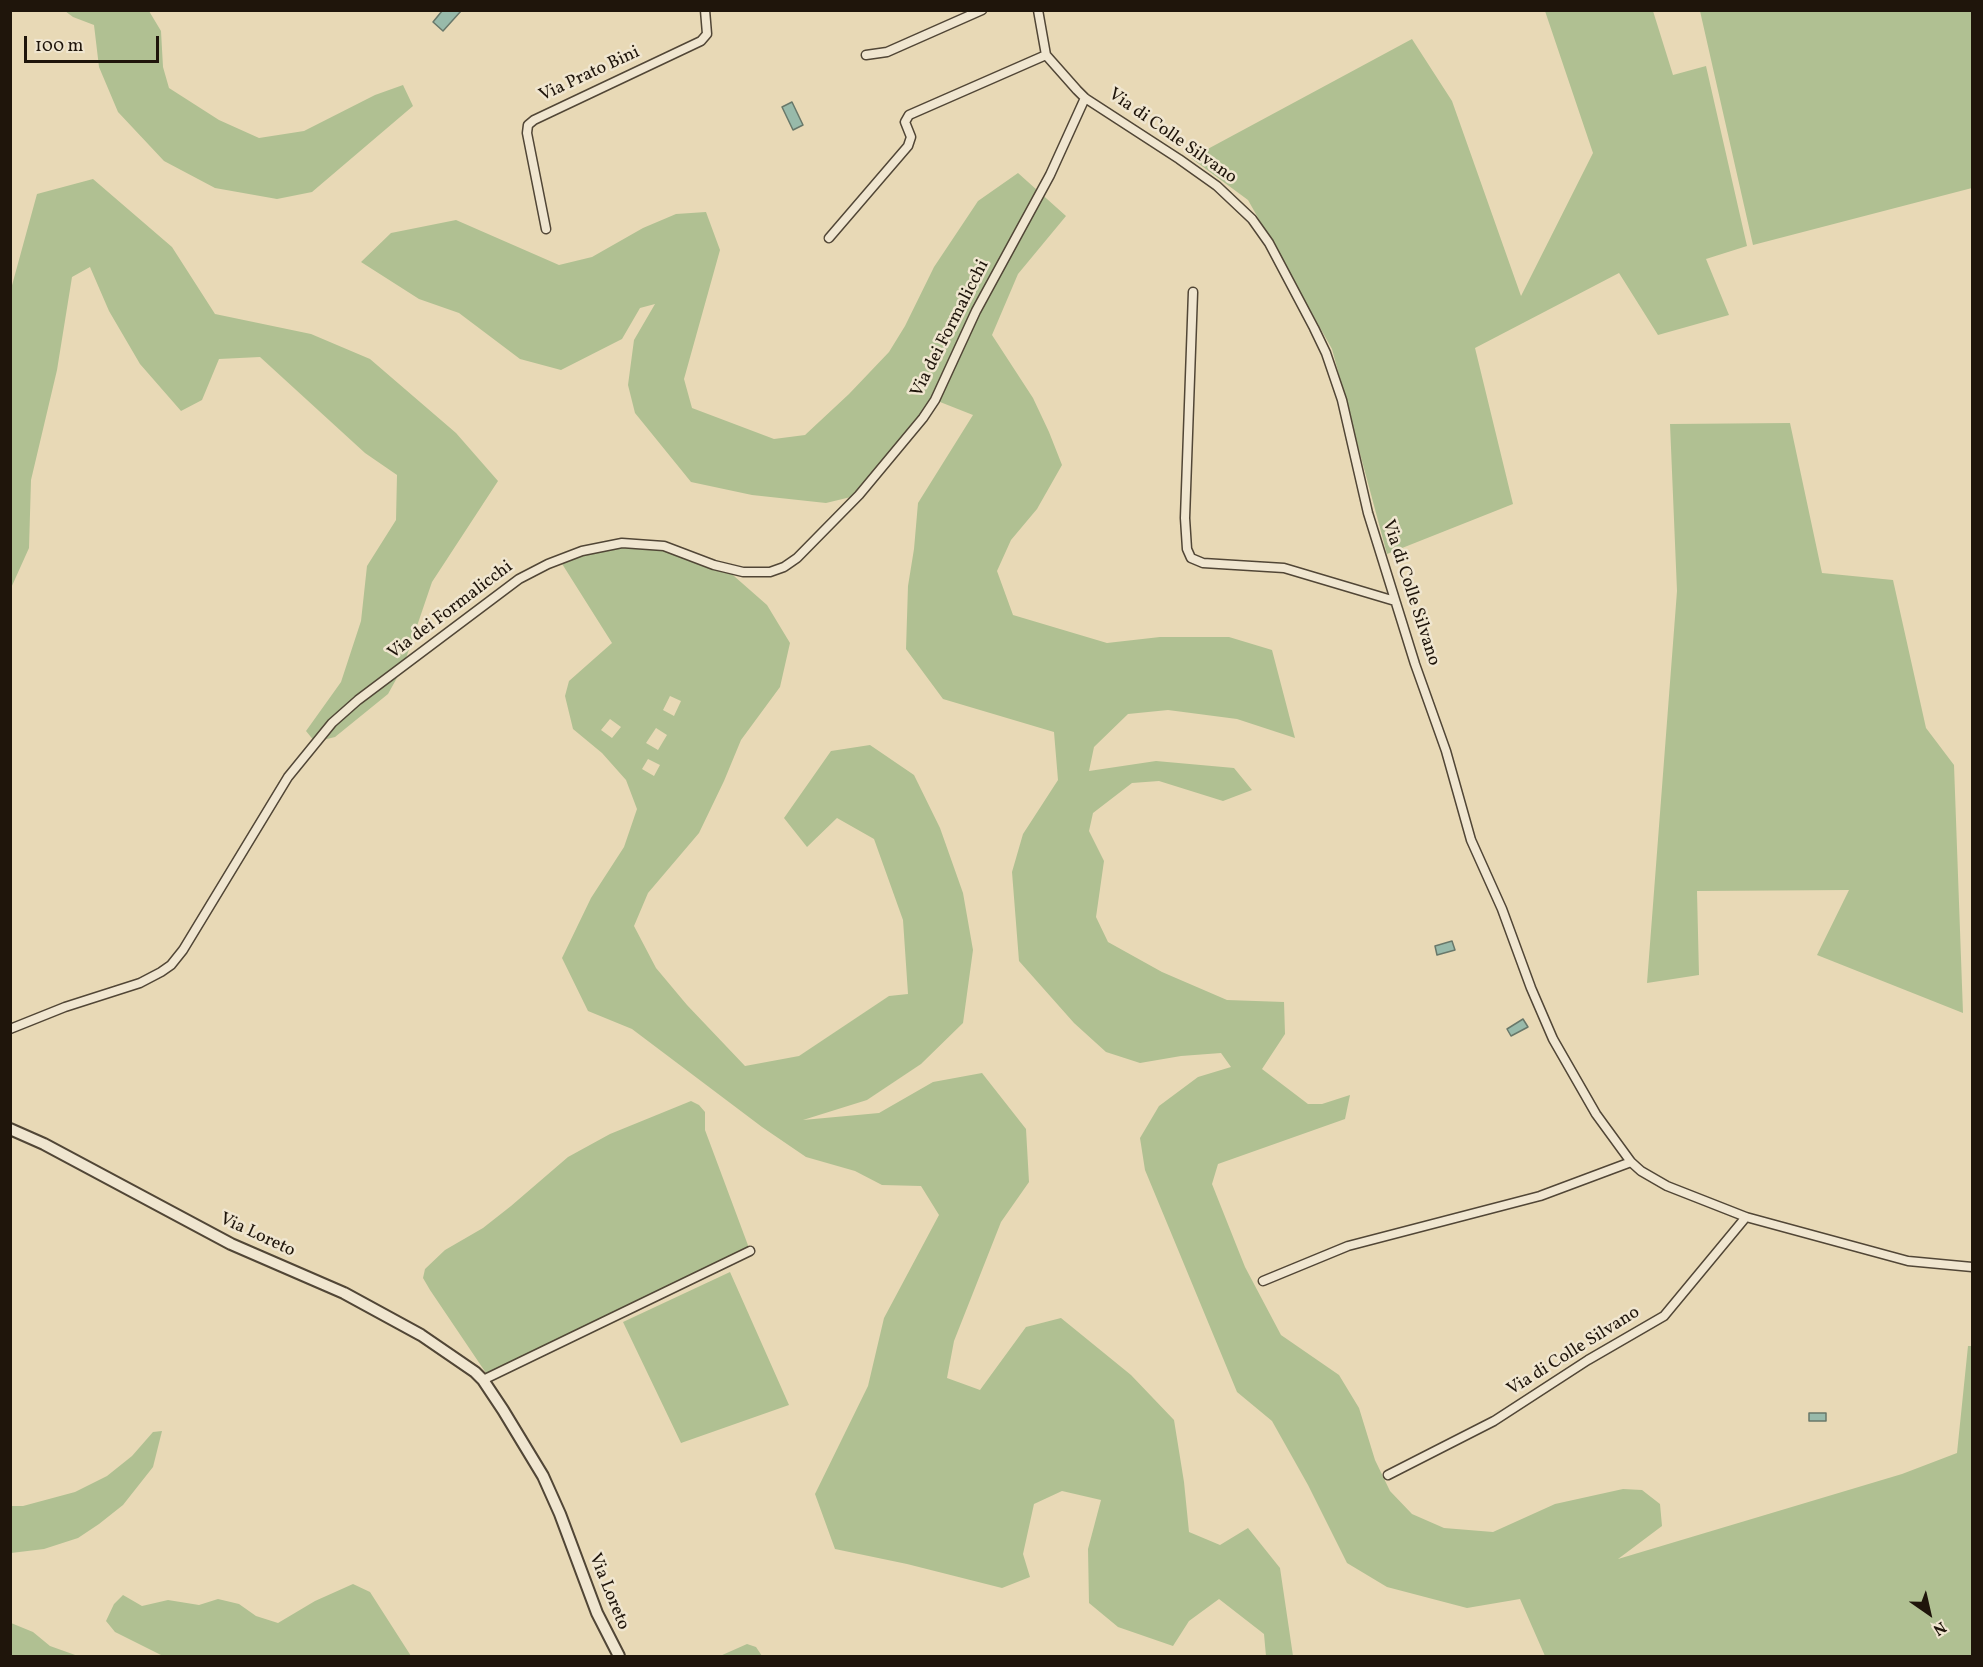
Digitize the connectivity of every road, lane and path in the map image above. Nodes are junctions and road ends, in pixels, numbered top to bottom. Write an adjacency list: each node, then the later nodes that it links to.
1 (705, 10): 7 (street, Via Prato Bini)
2 (982, 10): 4 (street)
3 (1038, 10): 5 (street)
4 (866, 55)
5 (1046, 55): 6 (street); 8 (street)
6 (1085, 98): 10 (street, Via di Colle Silvano); 11 (street, Via dei Formalicchi)
7 (546, 229)
8 (829, 237)
9 (1193, 292): 10 (street)
10 (1395, 601): 13 (street, Via di Colle Silvano)
11 (10, 1029)
12 (10, 1129): 18 (street, Via Loreto)
13 (1631, 1162): 14 (street, Via di Colle Silvano); 17 (street)
14 (1746, 1217): 16 (street, Via di Colle Silvano); 19 (street, Via di Colle Silvano)
15 (750, 1251): 18 (street)
16 (1972, 1267)
17 (1263, 1281)
18 (483, 1380): 20 (street, Via Loreto)
19 (1388, 1475)
20 (618, 1656)

